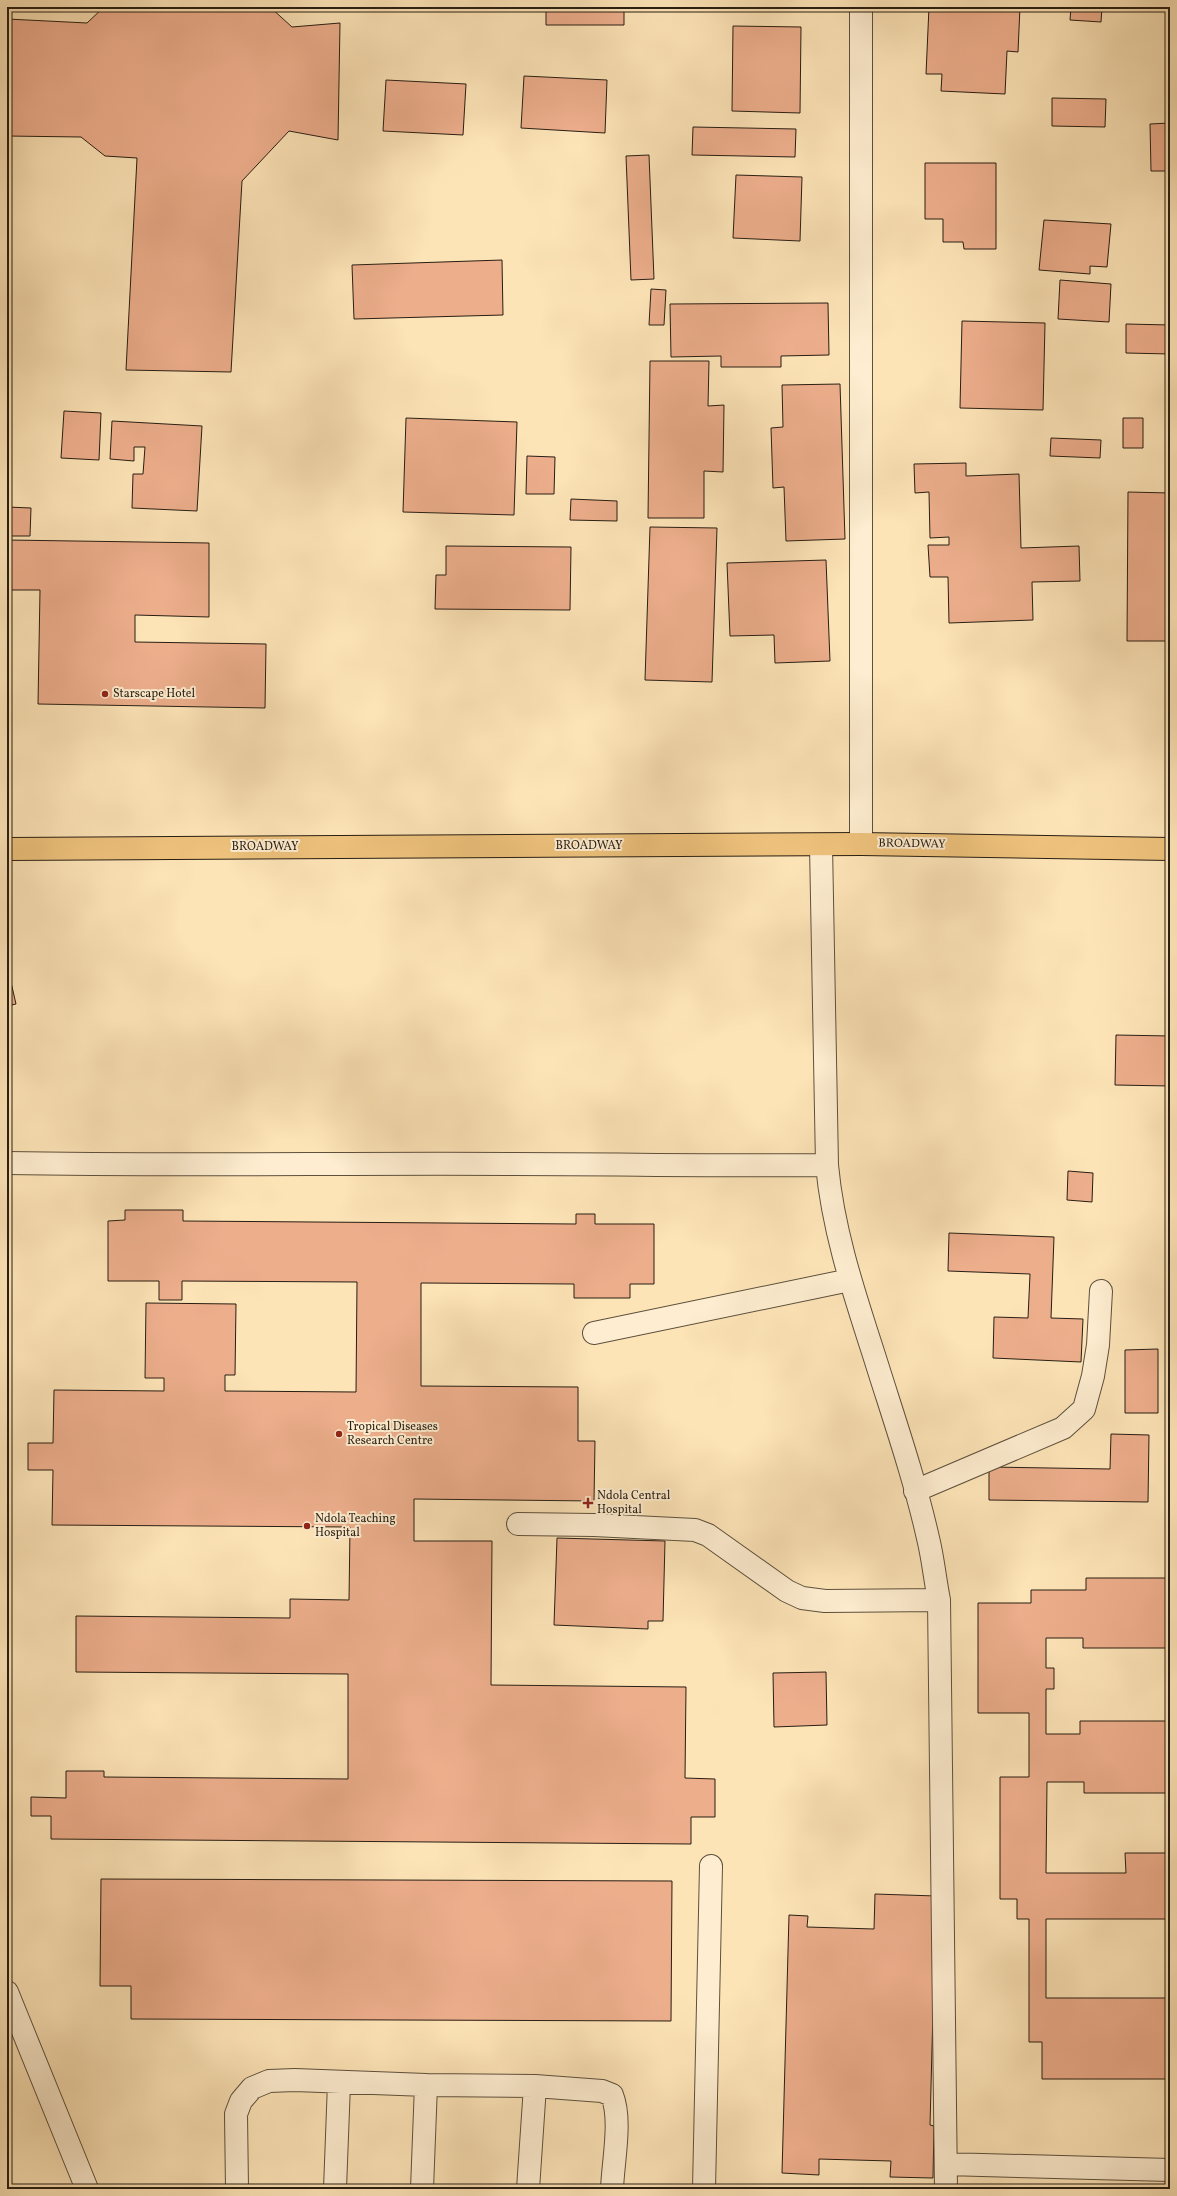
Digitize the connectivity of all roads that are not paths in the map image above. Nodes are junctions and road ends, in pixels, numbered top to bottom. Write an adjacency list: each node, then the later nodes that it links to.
1 (861, 7): 2 (street)
2 (861, 844): 3 (main road, BROADWAY); 5 (main road, BROADWAY)
3 (821, 845): 4 (main road, BROADWAY); 7 (street)
4 (7, 849)
5 (1170, 849)
6 (7, 1163): 7 (street)
7 (827, 1165): 8 (street)
8 (850, 1280): 10 (street); 11 (street)
9 (1101, 1291): 11 (street)
10 (594, 1333)
11 (915, 1491): 13 (street)
12 (518, 1524): 13 (street)
13 (939, 1600): 19 (street)
14 (711, 1866): 27 (street)
15 (7, 1992): 21 (street)
16 (339, 2083): 17 (street); 22 (street); 23 (street)
17 (426, 2085): 18 (street); 24 (street)
18 (535, 2086): 25 (street); 26 (street)
19 (946, 2164): 20 (street); 28 (street)
20 (1170, 2170)
21 (88, 2189)
22 (237, 2189)
23 (335, 2189)
24 (422, 2189)
25 (528, 2189)
26 (612, 2189)
27 (704, 2189)
28 (946, 2189)

